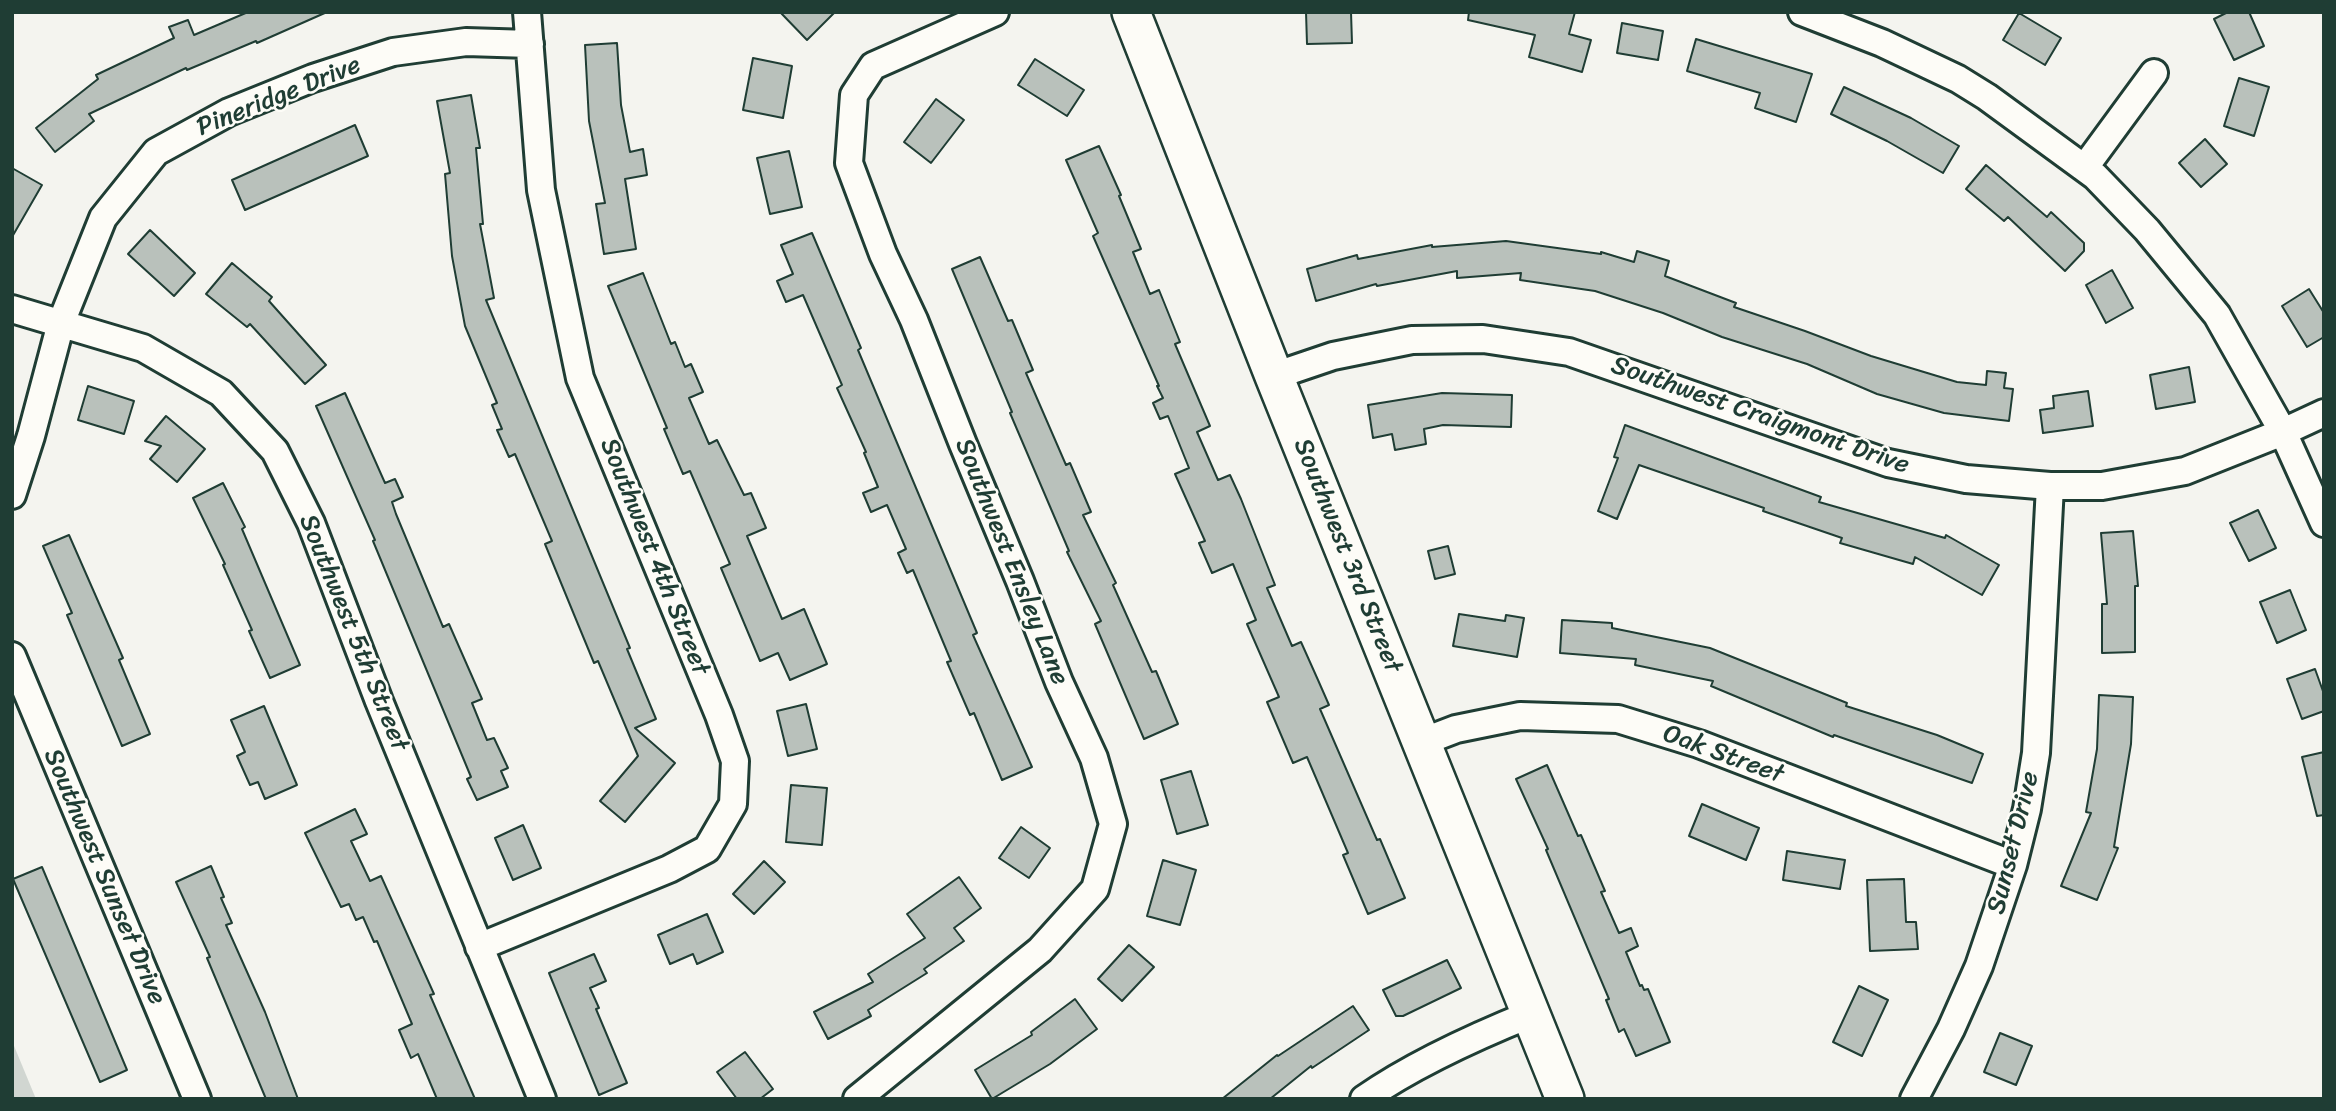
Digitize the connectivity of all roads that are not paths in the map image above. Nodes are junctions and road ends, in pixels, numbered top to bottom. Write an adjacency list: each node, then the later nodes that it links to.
1 (527, 12): 5 (street, Southwest 4th Street)
2 (995, 12): 23 (street, Southwest Ensley Lane)
3 (1132, 12): 10 (main road, Southwest 3rd Street)
4 (1802, 12): 7 (street)
5 (530, 44): 9 (street, Pineridge Drive); 19 (street, Southwest 4th Street)
6 (2154, 73): 7 (street)
7 (2085, 167): 12 (street)
8 (12, 309): 9 (street, Southwest 5th Street)
9 (61, 323): 14 (street, Pineridge Drive); 19 (street, Southwest 5th Street)
10 (1274, 376): 13 (street, Southwest Craigmont Drive); 17 (main road, Southwest 3rd Street)
11 (2324, 413): 12 (street, Southwest Craigmont Drive)
12 (2283, 432): 13 (street, Southwest Craigmont Drive); 15 (street)
13 (2050, 486): 18 (street, Sunset Drive)
14 (12, 495)
15 (2324, 523)
16 (12, 656): 21 (street, Southwest Sunset Drive)
17 (1422, 742): 18 (street, Oak Street); 20 (main road, Southwest 3rd Street)
18 (2013, 865): 26 (street, Sunset Drive)
19 (479, 947): 22 (street, Southwest 5th Street)
20 (1531, 1014): 24 (street); 25 (main road, Southwest 3rd Street)
21 (197, 1099)
22 (542, 1099)
23 (857, 1099)
24 (1364, 1099)
25 (1565, 1099)
26 (1914, 1099)

